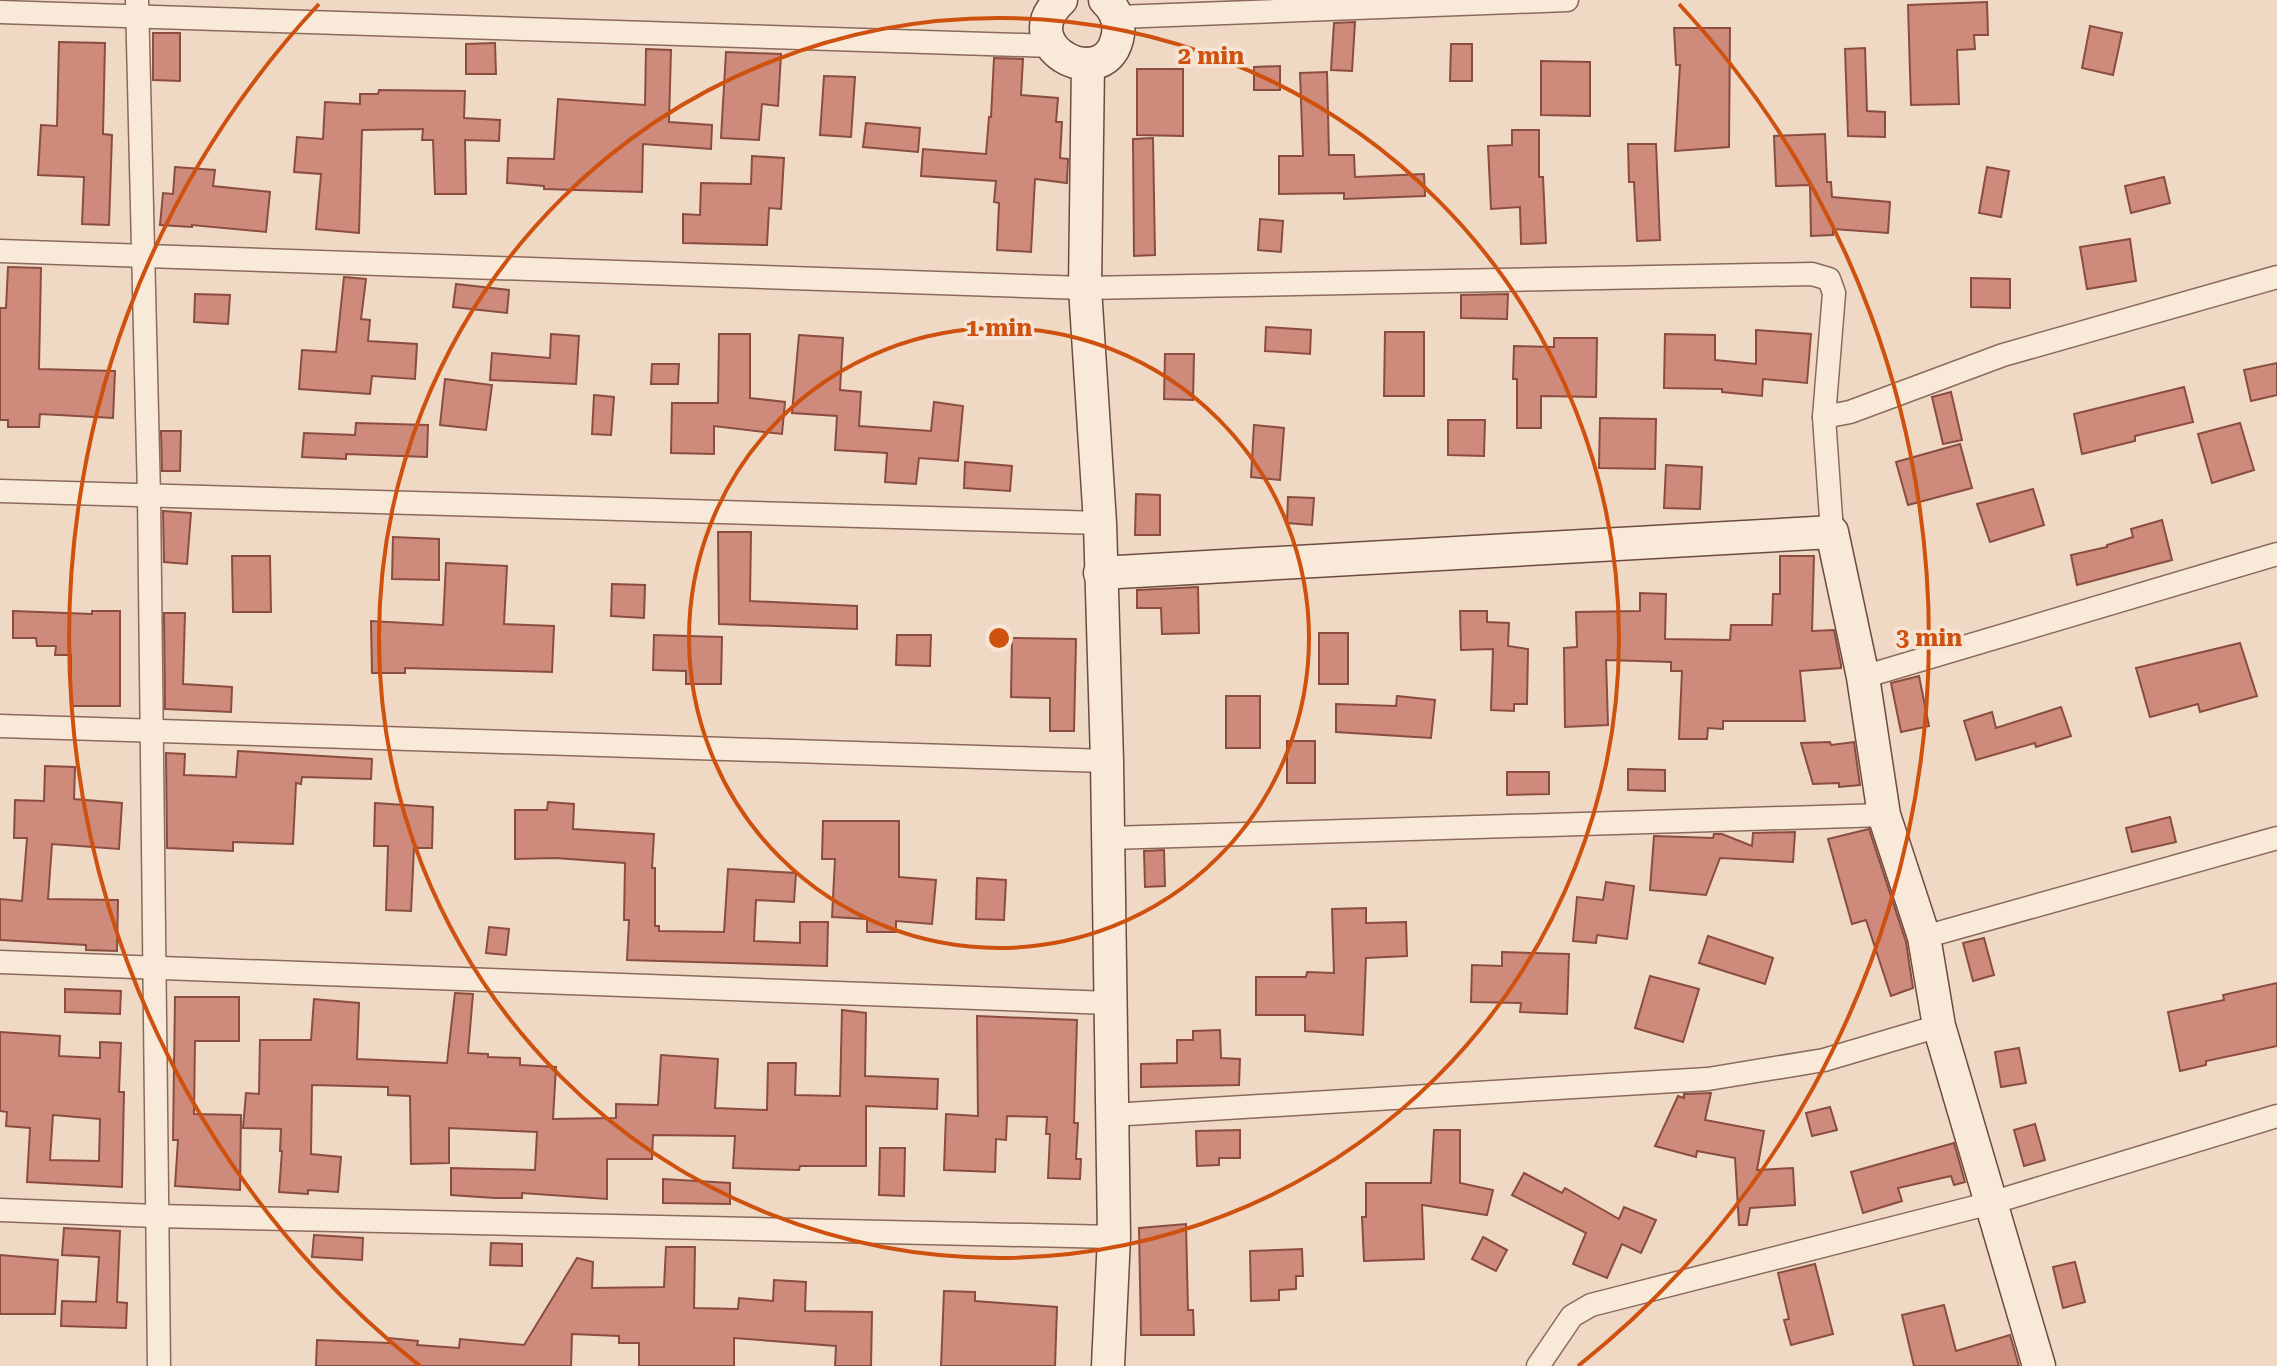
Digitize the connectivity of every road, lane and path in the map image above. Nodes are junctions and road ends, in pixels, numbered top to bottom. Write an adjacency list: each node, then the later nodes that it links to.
1 (1061, 0): 6 (main road)
2 (1567, 0): 4 (street)
3 (137, 7): 5 (street); 6 (street); 9 (street)
4 (1111, 8): 7 (main road)
5 (0, 12)
6 (1051, 46): 7 (main road)
7 (1088, 64): 11 (main road)
8 (0, 251): 9 (street)
9 (143, 255): 11 (street); 14 (street)
10 (2277, 277): 12 (street)
11 (1085, 288): 12 (street); 15 (main road)
12 (1824, 417): 16 (street)
13 (0, 491): 14 (street)
14 (149, 496): 15 (street); 21 (street)
15 (1100, 523): 18 (main road)
16 (1832, 532): 18 (main road); 19 (main road)
17 (2277, 554): 19 (street)
18 (1100, 573): 22 (main road)
19 (1863, 677): 23 (main road)
20 (0, 726): 21 (street)
21 (151, 731): 22 (street); 28 (street)
22 (1107, 761): 24 (main road)
23 (1884, 815): 24 (street); 26 (main road)
24 (1108, 838): 29 (main road)
25 (2277, 838): 26 (street)
26 (1924, 937): 30 (main road)
27 (0, 962): 28 (street)
28 (154, 967): 29 (street); 35 (street)
29 (1110, 1003): 31 (main road)
30 (1939, 1026): 31 (street); 33 (main road)
31 (1111, 1115): 36 (main road)
32 (2277, 1116): 33 (street)
33 (1991, 1203): 39 (street); 40 (main road)
34 (0, 1210): 35 (street)
35 (157, 1216): 36 (street); 37 (street)
36 (1114, 1237): 38 (main road)
37 (159, 1366)
38 (1108, 1366)
39 (1538, 1366)
40 (2039, 1366)

